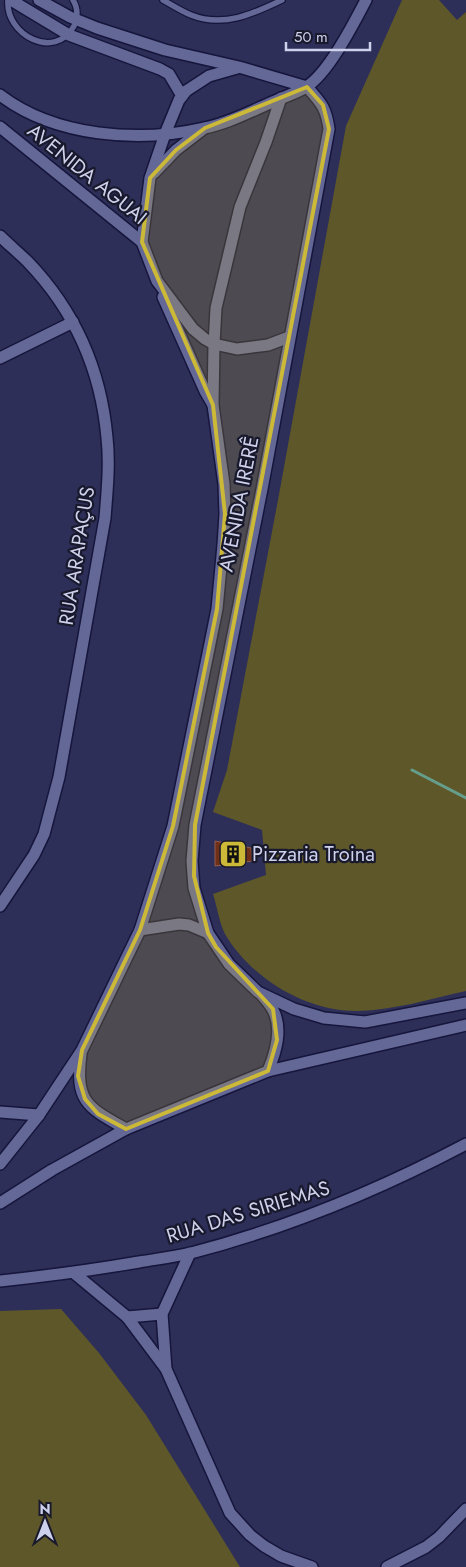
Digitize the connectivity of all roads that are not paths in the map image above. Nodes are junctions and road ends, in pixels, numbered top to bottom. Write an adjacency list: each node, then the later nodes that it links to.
1 (9, 0): 7 (street); 9 (lane)
2 (40, 0): 8 (street)
3 (73, 0): 8 (lane)
4 (162, 0): 5 (lane)
5 (282, 0)
6 (366, 0): 11 (street)
7 (25, 4): 9 (street)
8 (77, 20): 9 (lane); 10 (street)
9 (69, 35): 13 (street)
10 (239, 67): 11 (street); 13 (street)
11 (307, 87): 14 (street, AVENIDA AGUAI); 23 (street, AVENIDA IRERÊ)
12 (0, 96): 17 (street, AVENIDA AGUAI)
13 (182, 96): 17 (street)
14 (281, 98): 16 (street, AVENIDA AGUAI); 24 (street)
15 (0, 127): 20 (street, AVENIDA AGUAI)
16 (205, 128): 17 (street, AVENIDA AGUAI); 18 (street)
17 (164, 134): 18 (street)
18 (150, 178): 20 (street)
19 (0, 236): 22 (street, RUA ARAPAÇUS)
20 (142, 242): 21 (street, AVENIDA AGUAI)
21 (157, 281): 24 (street, AVENIDA AGUAI); 26 (street, AVENIDA AGUAI)
22 (73, 322): 25 (street); 27 (street, RUA ARAPAÇUS)
23 (289, 337): 24 (street); 29 (street, AVENIDA IRERÊ)
24 (214, 344): 26 (street)
25 (0, 358)
26 (213, 405): 28 (street, AVENIDA IRERÊ)
27 (2, 902)
28 (140, 930): 29 (street); 33 (street, AVENIDA IRERÊ)
29 (208, 933): 30 (street, AVENIDA IRERÊ)
30 (258, 992): 31 (street); 34 (street)
31 (466, 1003)
32 (466, 1025): 34 (street)
33 (82, 1050): 36 (street); 37 (street)
34 (268, 1071): 37 (street)
35 (0, 1112): 36 (street)
36 (39, 1115): 39 (street)
37 (126, 1129): 40 (street)
38 (466, 1144): 41 (street, RUA DAS SIRIEMAS)
39 (0, 1164)
40 (0, 1203)
41 (190, 1253): 42 (street, RUA DAS SIRIEMAS); 44 (street)
42 (74, 1273): 43 (street, RUA DAS SIRIEMAS); 45 (street)
43 (0, 1281)
44 (162, 1314): 45 (street); 46 (street)
45 (127, 1317): 46 (street)
46 (166, 1369): 48 (street)
47 (466, 1509): 49 (street)
48 (312, 1567)
49 (387, 1567)

